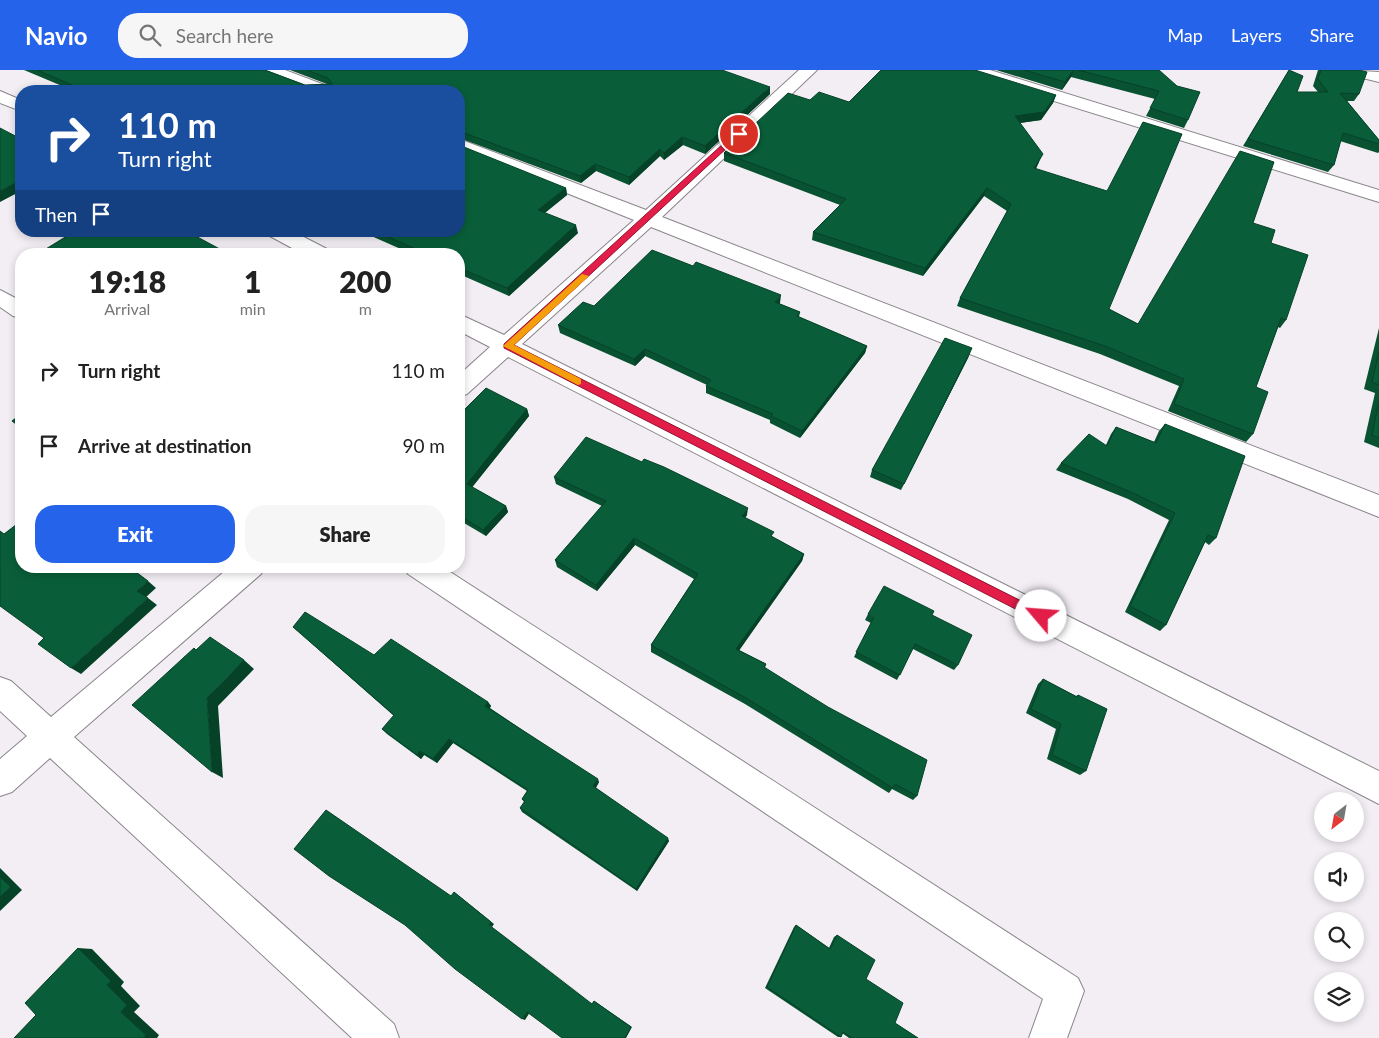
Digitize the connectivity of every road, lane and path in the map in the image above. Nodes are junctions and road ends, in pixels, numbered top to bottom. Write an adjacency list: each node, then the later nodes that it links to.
1 (270, 70): 6 (street)
2 (808, 70): 11 (street)
3 (973, 70): 10 (street)
4 (1352, 70): 5 (street)
5 (1379, 77)
6 (309, 85)
7 (0, 96): 8 (street)
8 (15, 103)
9 (465, 146): 11 (street)
10 (1379, 196)
11 (649, 218): 17 (street); 19 (street)
12 (287, 237): 13 (street)
13 (308, 248)
14 (0, 297): 15 (street)
15 (15, 307)
16 (465, 325): 17 (street)
17 (508, 346): 18 (street); 25 (street)
18 (465, 383)
19 (1379, 506)
20 (243, 573): 23 (street)
21 (429, 573): 27 (street)
22 (0, 691): 23 (street)
23 (50, 736): 24 (street); 26 (street)
24 (0, 780)
25 (1379, 788)
26 (380, 1038)
27 (1048, 1038)

